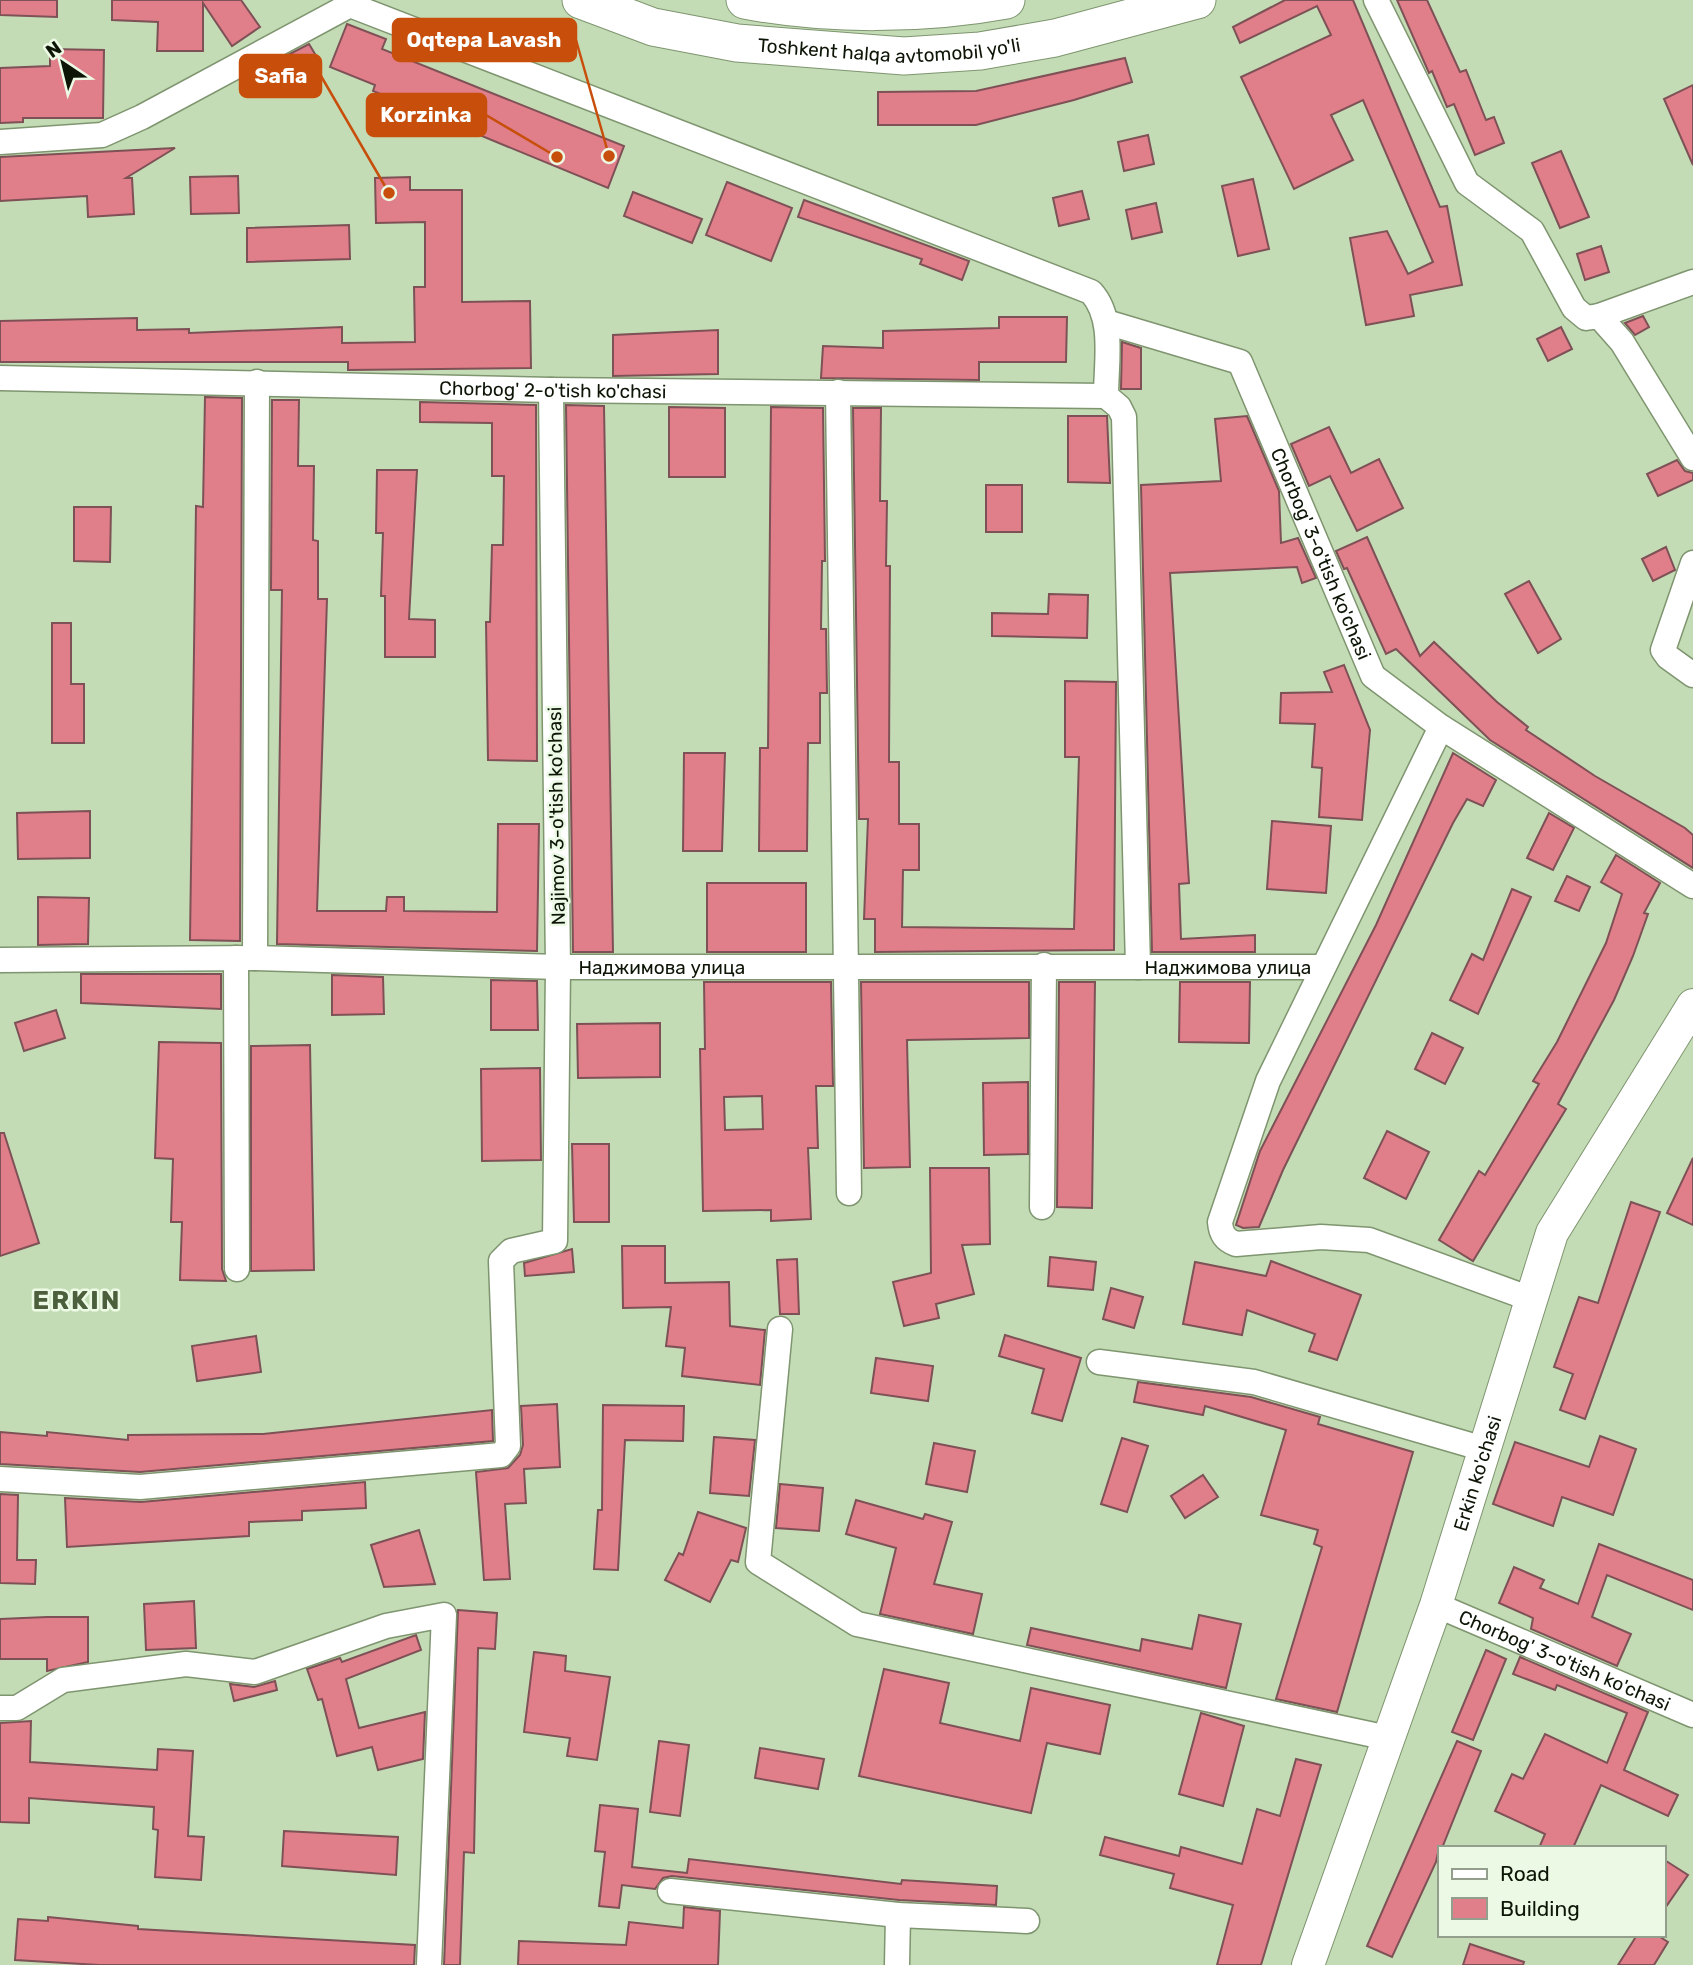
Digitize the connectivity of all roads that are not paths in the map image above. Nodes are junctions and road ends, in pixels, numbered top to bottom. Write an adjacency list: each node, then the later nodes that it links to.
1 (582, 0): 4 (highway, Toshkent halqa avtomobil yo'li)
2 (745, 0): 3 (highway, Toshkent halqa avtomobil yo'li)
3 (1006, 0)
4 (1197, 0)
5 (1376, 0): 9 (street)
6 (349, 3): 7 (street); 10 (street)
7 (0, 142)
8 (1693, 282): 9 (street)
9 (1599, 316): 16 (street)
10 (1106, 322): 15 (street); 19 (street, Chorbog' 3-o'tish ko'chasi)
11 (0, 378): 12 (street, Chorbog' 2-o'tish ko'chasi)
12 (257, 382): 13 (street, Chorbog' 2-o'tish ko'chasi); 21 (street)
13 (551, 390): 14 (street, Chorbog' 2-o'tish ko'chasi); 25 (street, Najimov 3-o'tish ko'chasi)
14 (838, 392): 15 (street, Chorbog' 2-o'tish ko'chasi); 23 (street)
15 (1106, 396): 26 (street)
16 (1693, 458)
17 (1693, 563): 18 (street)
18 (1693, 676)
19 (1441, 727): 20 (street, Chorbog' 3-o'tish ko'chasi); 27 (street)
20 (1693, 886)
21 (246, 958): 22 (street, Наджимова улица); 25 (street, Наджимова улица); 31 (street)
22 (0, 960)
23 (845, 965): 24 (street, Наджимова улица); 25 (street, Наджимова улица); 29 (street)
24 (1044, 965): 26 (street, Наджимова улица); 30 (street)
25 (558, 967): 36 (street, Najimov 3-o'tish ko'chasi)
26 (1138, 967): 27 (street, Наджимова улица)
27 (1322, 967): 32 (street)
28 (1693, 1005): 32 (main road, Erkin ko'chasi)
29 (849, 1193)
30 (1042, 1207)
31 (237, 1269)
32 (1531, 1299): 35 (main road, Erkin ko'chasi)
33 (780, 1329): 40 (street)
34 (1099, 1362): 35 (street)
35 (1484, 1449): 37 (main road, Erkin ko'chasi)
36 (0, 1479)
37 (1436, 1605): 39 (street, Chorbog' 3-o'tish ko'chasi); 40 (main road, Erkin ko'chasi)
38 (0, 1707): 44 (street)
39 (1693, 1715)
40 (1388, 1738): 46 (main road, Erkin ko'chasi)
41 (670, 1891): 42 (street)
42 (898, 1915): 43 (street); 45 (street)
43 (1027, 1921)
44 (429, 1965)
45 (897, 1965)
46 (1308, 1965)

